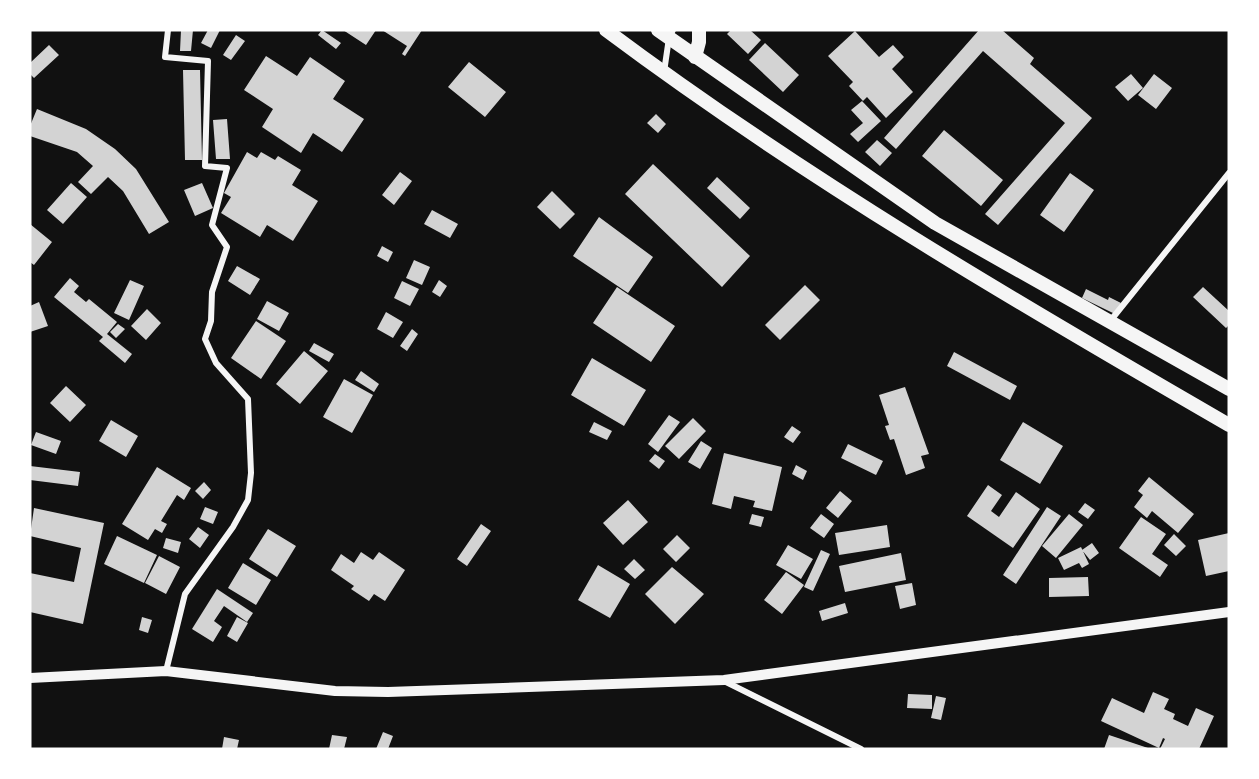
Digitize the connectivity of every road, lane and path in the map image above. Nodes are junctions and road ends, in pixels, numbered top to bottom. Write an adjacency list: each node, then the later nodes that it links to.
1 (168, 30): 12 (street)
2 (606, 30): 6 (main road)
3 (699, 30): 5 (main road)
4 (666, 33): 5 (main road); 6 (street)
5 (694, 57): 8 (main road)
6 (664, 73): 10 (main road)
7 (1229, 172): 8 (street)
8 (1111, 320): 9 (main road)
9 (1229, 389)
10 (1229, 425)
11 (1229, 612): 14 (street)
12 (166, 671): 13 (street); 14 (street)
13 (30, 678)
14 (724, 680): 15 (street)
15 (861, 749)

